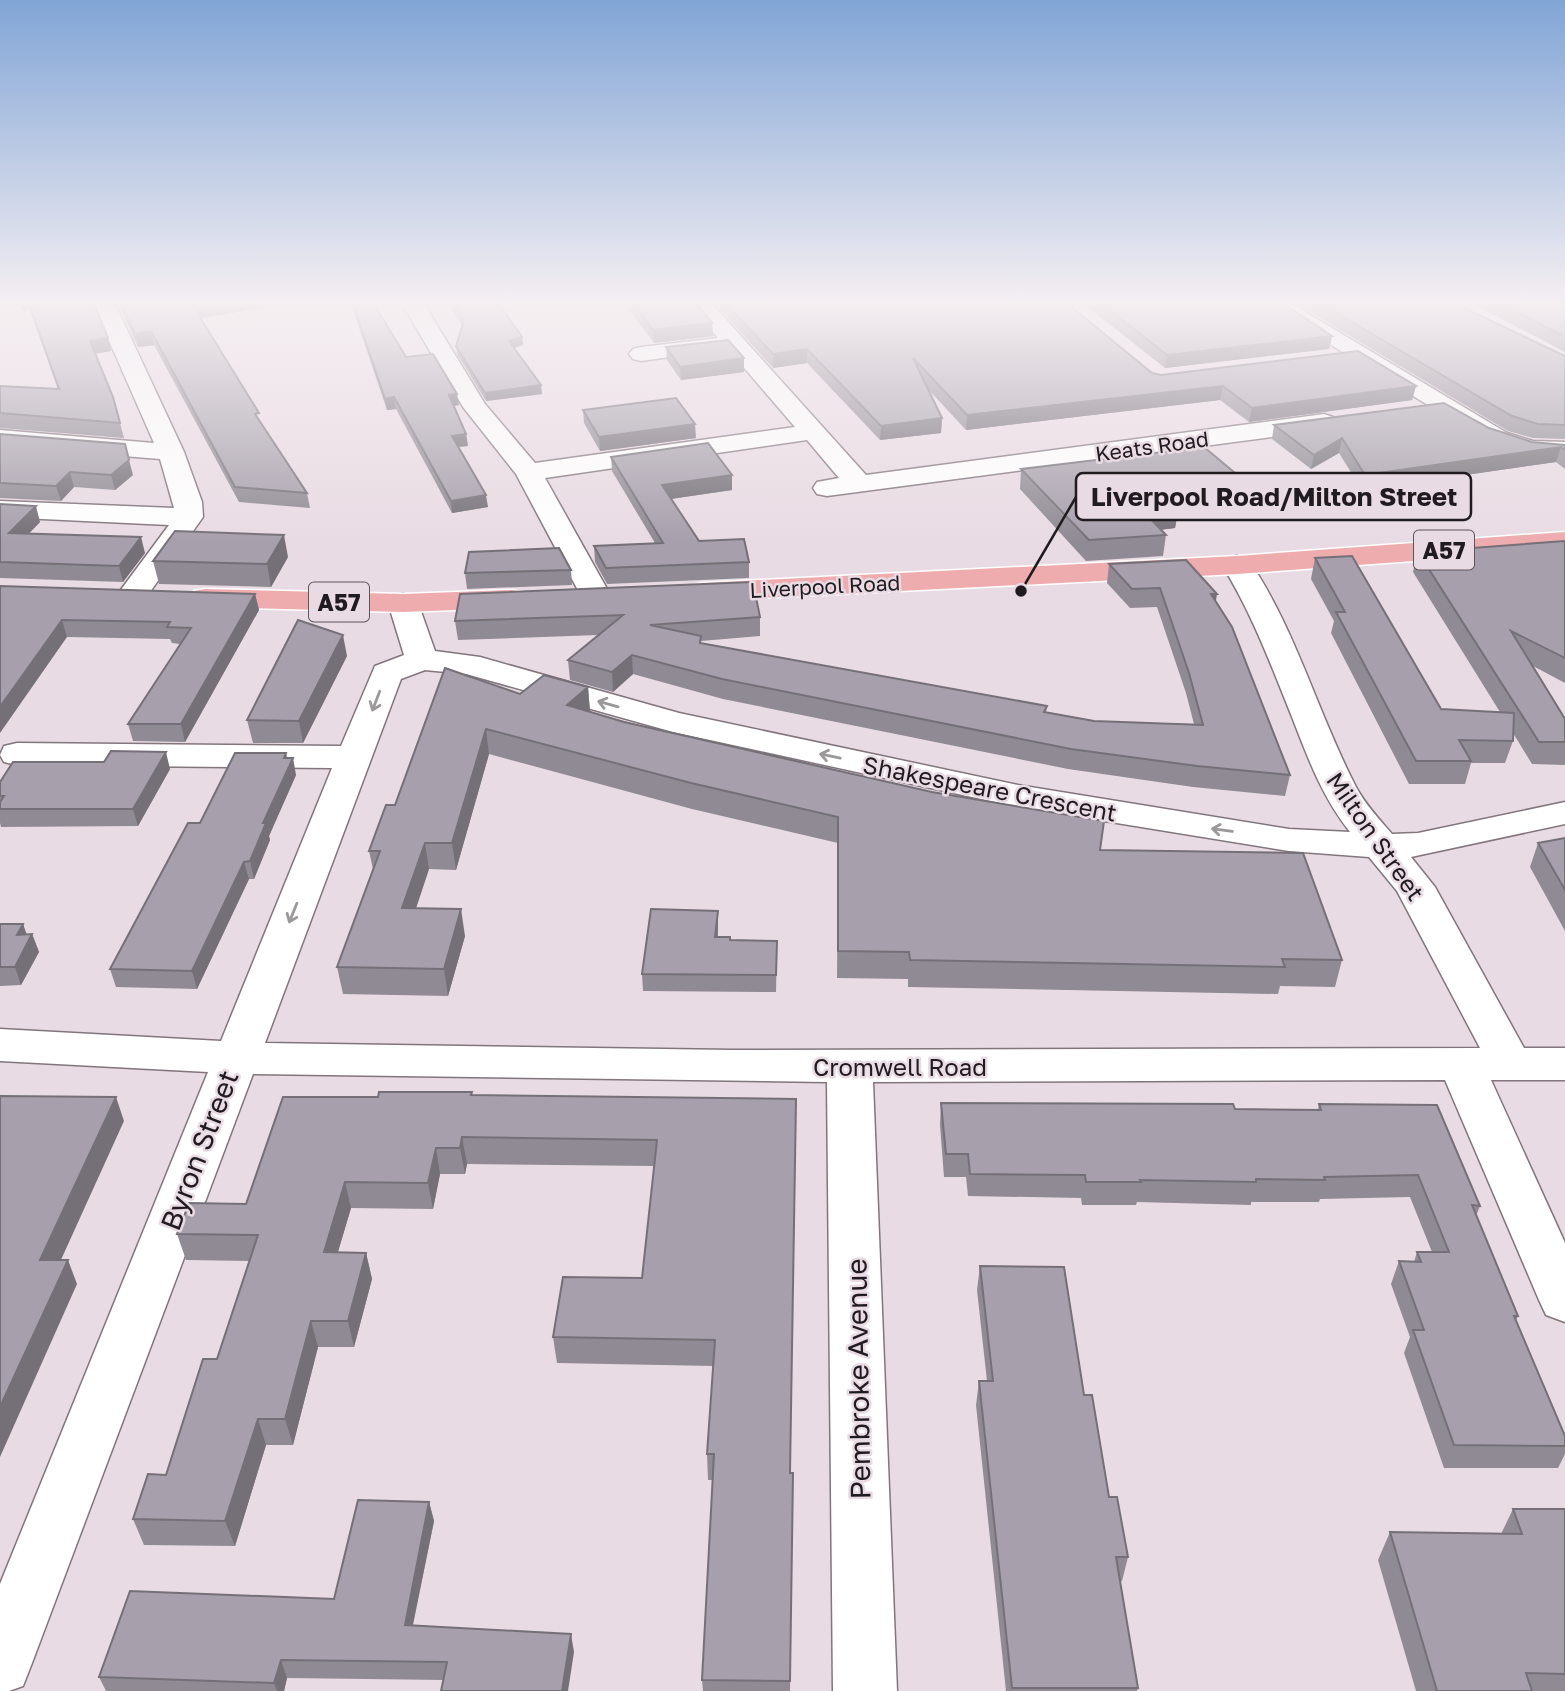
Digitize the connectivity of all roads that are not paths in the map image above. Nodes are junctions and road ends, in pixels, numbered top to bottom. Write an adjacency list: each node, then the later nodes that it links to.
1 (140, 383): 11 (street)
2 (461, 383): 12 (street)
3 (768, 383): 8 (street)
4 (1406, 383): 5 (street)
5 (1444, 406): 6 (street); 10 (street)
6 (1403, 412)
7 (1348, 419): 8 (street, Keats Road)
8 (811, 432): 12 (street)
9 (0, 438): 11 (street)
10 (1565, 450)
11 (171, 452): 13 (street)
12 (528, 472): 19 (street)
13 (187, 502): 14 (street); 18 (street)
14 (0, 509)
15 (1565, 541): 16 (main road, Liverpool Road / A57)
16 (1237, 565): 17 (main road, Liverpool Road / A57); 25 (street, Milton Street)
17 (679, 593)
18 (119, 595): 20 (main road, A57)
19 (582, 597): 20 (main road, A57)
20 (403, 603): 21 (street)
21 (422, 660): 23 (street, Byron Street, one-way to 23); 25 (street, Shakespeare Crescent, one-way to 21)
22 (17, 754): 23 (street)
23 (355, 757): 27 (street, Byron Street, one-way to 27)
24 (1565, 813): 25 (street, Shakespeare Crescent)
25 (1383, 846): 29 (street, Milton Street)
26 (0, 1045): 27 (street, Cromwell Road)
27 (235, 1058): 31 (street, Cromwell Road); 33 (street, Byron Street)
28 (1460, 1063): 29 (street, Cromwell Road); 31 (street, Cromwell Road); 32 (street)
29 (1510, 1063): 30 (street, Cromwell Road)
30 (1565, 1064)
31 (850, 1067): 34 (street, Pembroke Avenue)
32 (1565, 1300)
33 (0, 1662)
34 (865, 1691)

